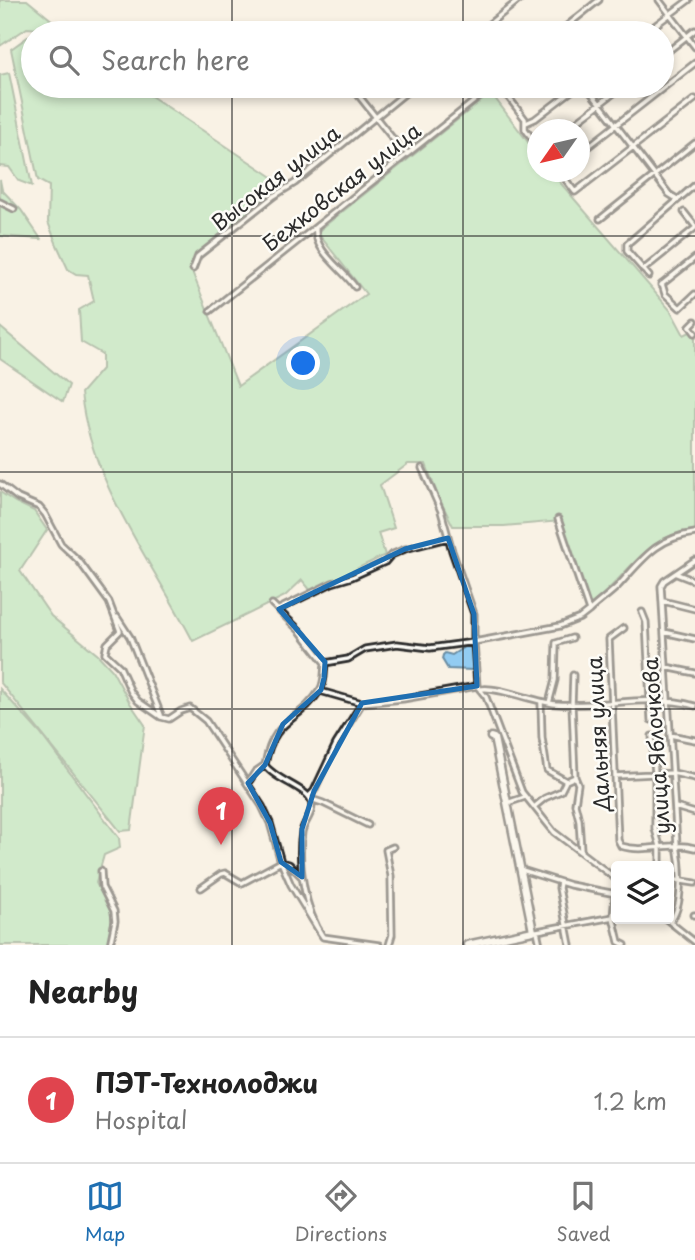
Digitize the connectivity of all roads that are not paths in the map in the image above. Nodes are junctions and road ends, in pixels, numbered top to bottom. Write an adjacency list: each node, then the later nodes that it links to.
1 (519, 0): 6 (street)
2 (599, 0): 7 (street)
3 (659, 0): 5 (street)
4 (689, 0): 5 (street)
5 (670, 15): 8 (street); 10 (street)
6 (493, 21)
7 (573, 21)
8 (662, 21)
9 (695, 30): 10 (street)
10 (687, 37): 11 (street); 12 (street)
11 (674, 47)
12 (695, 47)
13 (695, 63): 14 (street)
14 (674, 79)
15 (361, 98): 25 (street)
16 (399, 98): 25 (street, Высокая улица)
17 (478, 98): 33 (street, Бежковская улица)
18 (509, 98): 27 (street)
19 (562, 98): 27 (street)
20 (596, 98): 24 (street)
21 (607, 98): 24 (street)
22 (650, 98): 28 (street)
23 (695, 100): 32 (street)
24 (600, 103): 26 (street); 28 (street)
25 (376, 117): 33 (street); 47 (street, Высокая улица)
26 (580, 119)
27 (526, 121): 29 (street)
28 (616, 125): 31 (street); 32 (street)
29 (527, 131)
30 (695, 143): 34 (street)
31 (590, 145)
32 (633, 147): 34 (street); 35 (street)
33 (408, 153): 44 (street, Бежковская улица)
34 (654, 175): 39 (street); 43 (street)
35 (590, 180)
36 (568, 182): 37 (street)
37 (588, 182)
38 (695, 185): 39 (street)
39 (677, 199): 48 (street)
40 (0, 202): 41 (street)
41 (14, 209)
42 (684, 212): 45 (street)
43 (602, 218)
44 (316, 226): 50 (street); 52 (street, Бежковская улица)
45 (695, 227): 48 (street)
46 (695, 258): 51 (street)
47 (192, 269)
48 (643, 270): 49 (street)
49 (649, 276)
50 (355, 287)
51 (695, 293)
52 (210, 311)
53 (695, 321): 54 (street)
54 (695, 333)
55 (422, 468): 59 (street)
56 (0, 484): 67 (street)
57 (558, 519): 68 (street)
58 (695, 533): 68 (street)
59 (448, 538): 65 (street); 74 (street)
60 (695, 560): 61 (street)
61 (676, 573): 62 (street); 63 (street, улица Яблочкова)
62 (695, 581)
63 (662, 601): 66 (street); 71 (street, улица Яблочкова)
64 (272, 604): 65 (street)
65 (279, 609): 75 (street)
66 (695, 609)
67 (113, 610): 90 (street); 90 (street)
68 (589, 611): 74 (street)
69 (642, 612): 84 (street, улица Яблочкова)
70 (624, 628): 87 (street, Дальняя улица)
71 (664, 632): 73 (street); 76 (street, улица Яблочкова)
72 (572, 638): 86 (street)
73 (695, 639)
74 (473, 644): 75 (street); 79 (street)
75 (325, 663): 81 (street)
76 (666, 667): 77 (street); 82 (street, улица Яблочкова)
77 (695, 673)
78 (573, 675): 88 (street)
79 (477, 685): 80 (street); 85 (street)
80 (482, 689): 83 (street); 104 (street)
81 (319, 692): 85 (street); 96 (street)
82 (667, 700): 84 (street); 89 (street); 92 (street, улица Яблочкова)
83 (541, 702): 86 (street); 102 (street)
84 (650, 702): 87 (street); 91 (street, улица Яблочкова)
85 (362, 703): 105 (street)
86 (549, 703): 88 (street)
87 (611, 704): 88 (street); 99 (street, Дальняя улица)
88 (572, 705): 100 (street)
89 (695, 706)
90 (161, 717): 103 (street)
91 (651, 720)
92 (670, 735): 95 (street); 98 (street, улица Яблочкова)
93 (652, 736): 97 (street, улица Яблочкова)
94 (491, 737): 107 (street)
95 (695, 740)
96 (265, 765): 103 (street); 105 (street)
97 (655, 773): 98 (street); 99 (street); 114 (street, улица Яблочкова)
98 (673, 773): 101 (street); 109 (street, улица Яблочкова)
99 (615, 776): 114 (street, Дальняя улица)
100 (575, 777): 102 (street); 117 (street)
101 (695, 778)
102 (566, 781): 108 (street)
103 (248, 783): 119 (street)
104 (526, 797): 107 (street); 108 (street)
105 (310, 798): 106 (street); 110 (street)
106 (320, 802): 110 (street); 112 (street)
107 (507, 803): 120 (street)
108 (533, 807): 117 (street)
109 (675, 807): 111 (street); 113 (street, улица Яблочкова)
110 (312, 808): 123 (street)
111 (695, 813)
112 (368, 825)
113 (677, 845): 114 (street); 116 (street); 125 (street, улица Яблочкова)
114 (660, 846): 118 (street, улица Яблочкова)
115 (393, 847): 143 (street)
116 (695, 848)
117 (581, 850): 122 (street)
118 (660, 861)
119 (281, 862): 123 (street); 128 (street); 136 (street)
120 (522, 870): 126 (street); 135 (street)
121 (100, 871): 141 (street)
122 (611, 875)
123 (302, 877): 136 (street)
124 (674, 880): 125 (street)
125 (680, 880): 127 (street); 130 (street, улица Яблочкова)
126 (560, 881): 129 (street); 134 (street)
127 (695, 883)
128 (201, 888)
129 (611, 894)
130 (674, 917)
131 (611, 918): 134 (street)
132 (613, 924): 139 (street)
133 (673, 924): 138 (street)
134 (566, 926): 135 (street); 147 (street)
135 (535, 931): 137 (street); 146 (street)
136 (321, 934): 142 (street)
137 (507, 937): 140 (street); 145 (street)
138 (695, 942)
139 (618, 943): 148 (street)
140 (478, 944): 144 (street)
141 (110, 945)
142 (379, 945)
143 (389, 945)
144 (467, 945)
145 (509, 945)
146 (540, 945)
147 (570, 945)
148 (625, 945)

